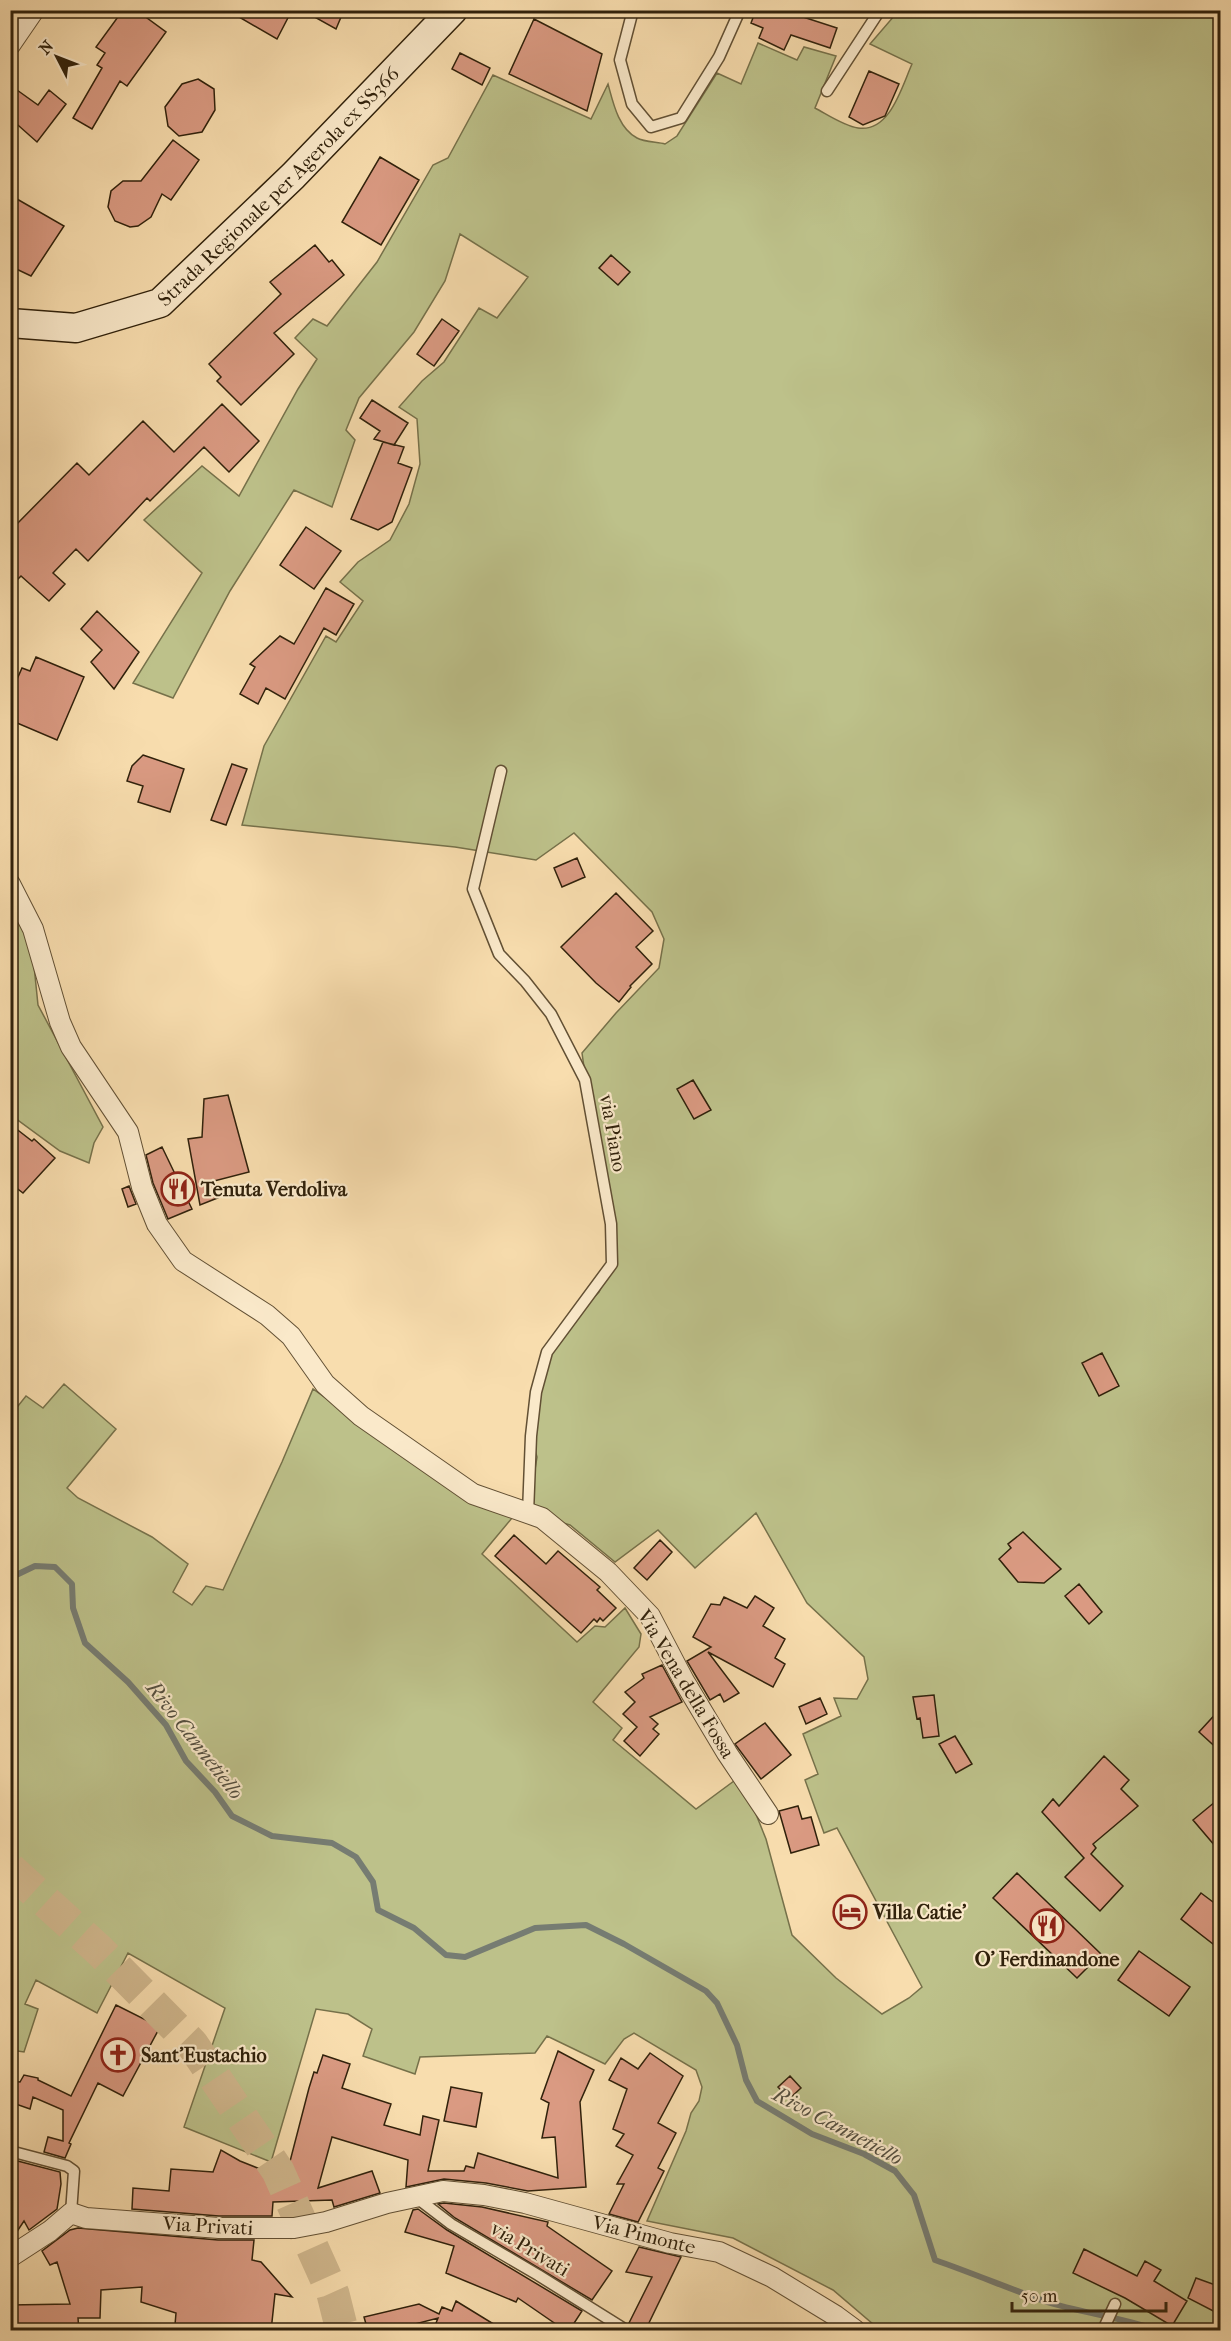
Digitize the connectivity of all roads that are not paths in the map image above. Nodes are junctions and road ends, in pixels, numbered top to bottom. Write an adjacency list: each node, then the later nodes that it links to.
1 (34, 10): 6 (street)
2 (453, 10): 8 (main road, Strada Regionale per Agerola ex SS366)
3 (633, 10): 4 (lane)
4 (740, 10)
5 (880, 10): 7 (lane)
6 (10, 45)
7 (827, 91)
8 (10, 324)
9 (501, 771): 11 (lane, via Piano)
10 (10, 884): 11 (street, Via Vena della Fossa)
11 (528, 1513): 12 (street, Via Vena della Fossa)
12 (768, 1814)
13 (10, 2151): 15 (lane)
14 (417, 2198): 15 (street, Via Privati); 18 (lane, via Privati); 19 (street, Via Pimonte)
15 (71, 2213): 16 (street)
16 (10, 2257)
17 (1114, 2304): 20 (lane)
18 (626, 2331)
19 (855, 2331)
20 (1103, 2331)

